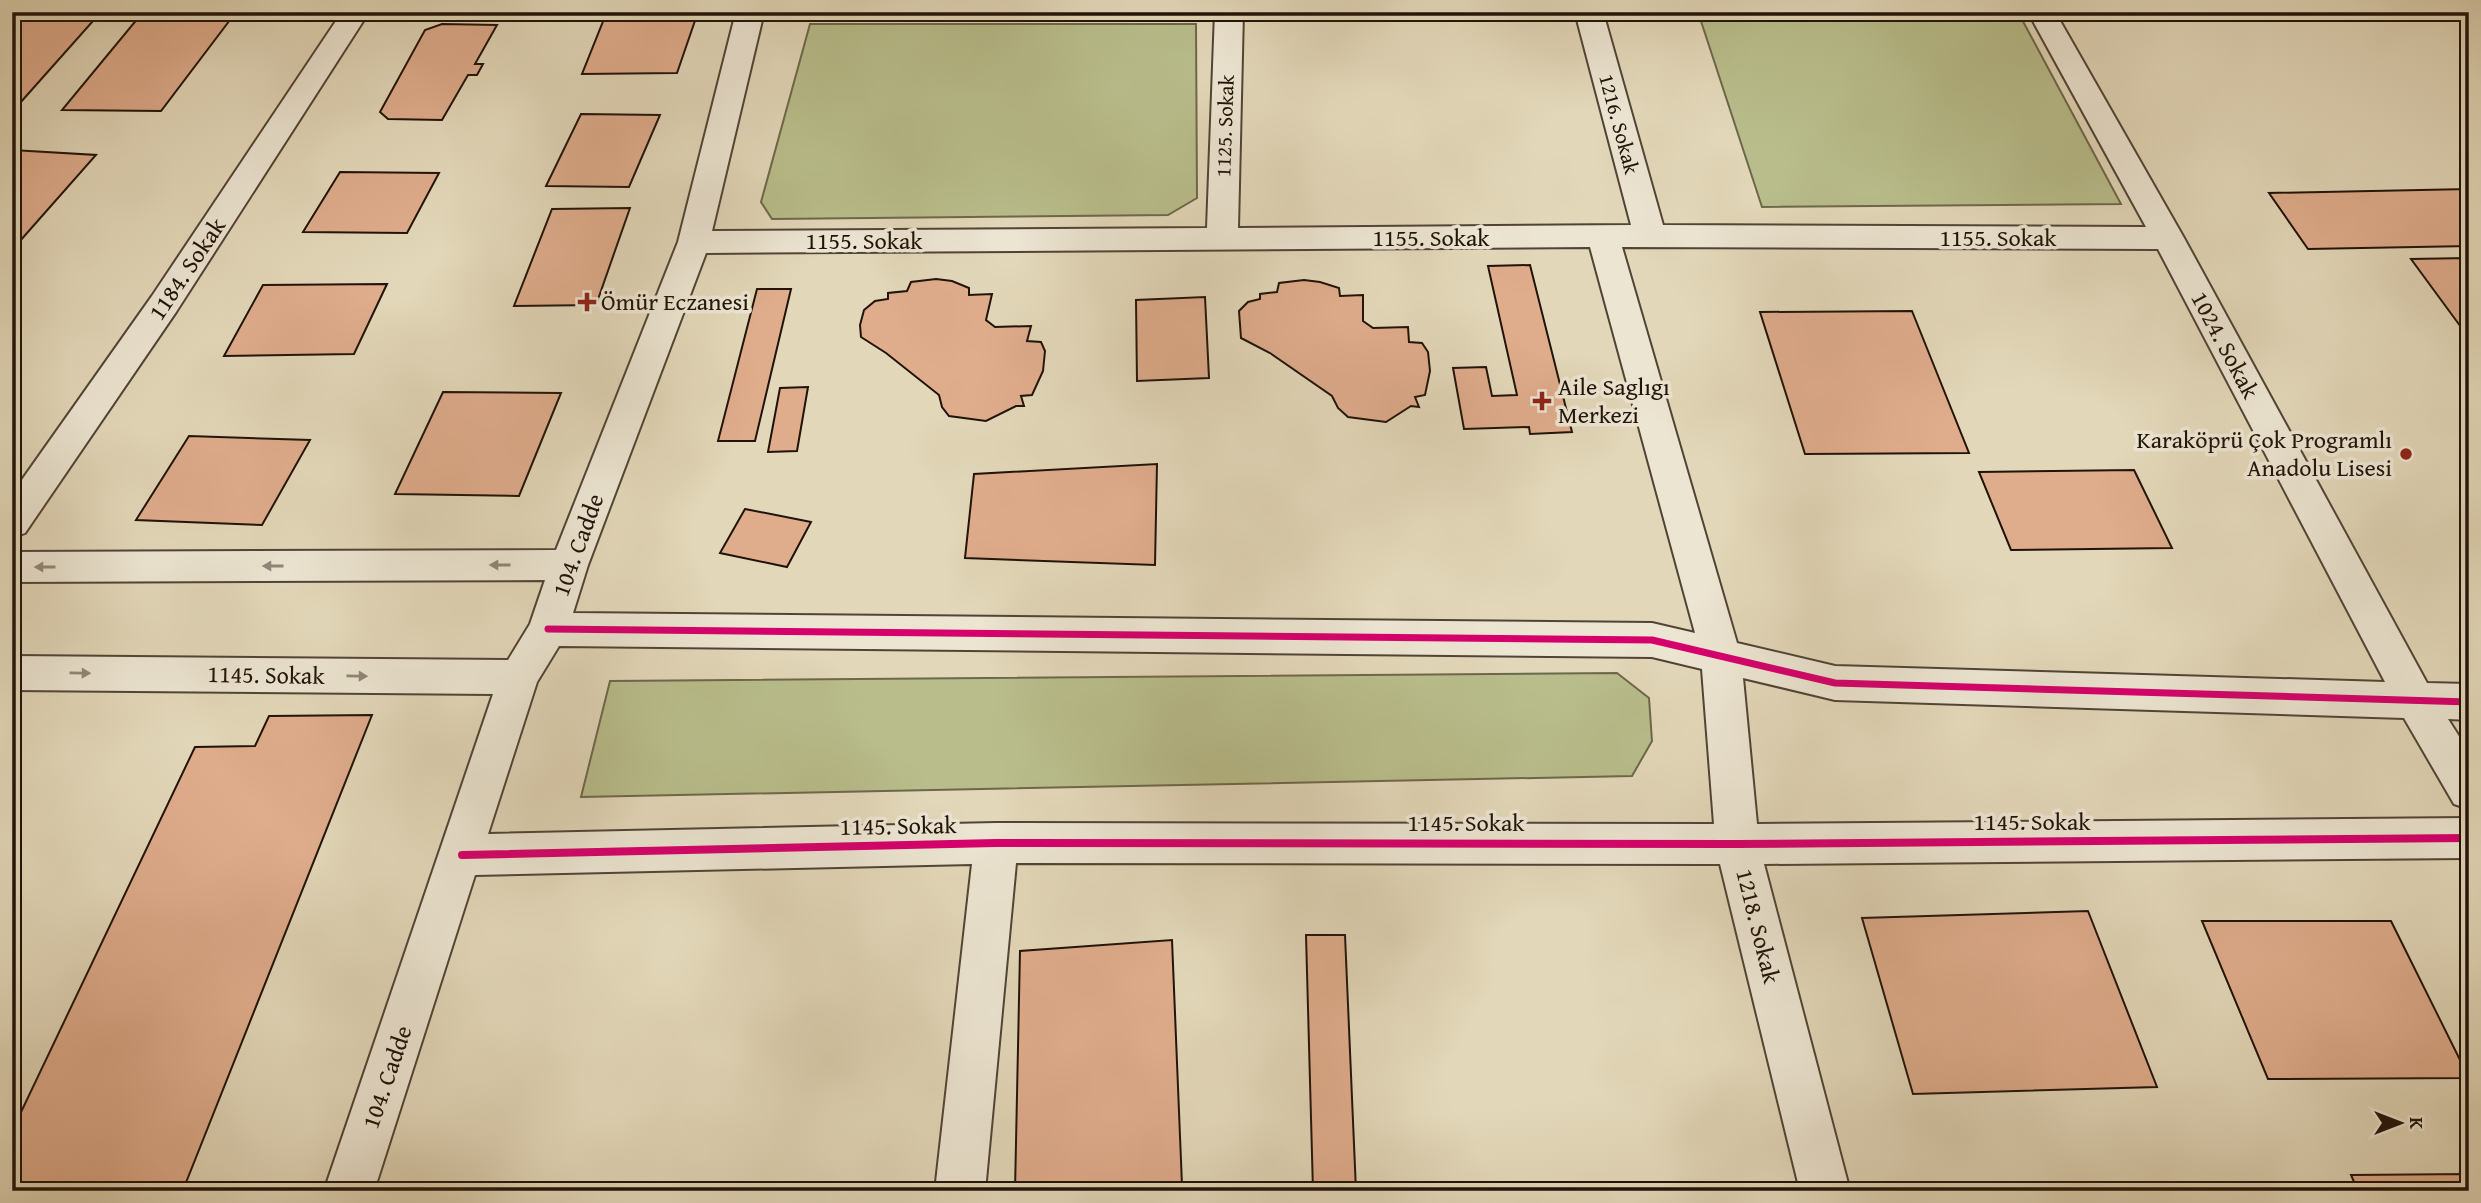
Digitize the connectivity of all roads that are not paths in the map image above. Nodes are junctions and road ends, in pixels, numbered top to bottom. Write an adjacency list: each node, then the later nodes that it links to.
1 (356, 12): 11 (street, 1184. Sokak)
2 (750, 12): 10 (street, 104. Cadde)
3 (1229, 12): 9 (street, 1125. Sokak)
4 (1589, 12): 6 (street, 1216. Sokak)
5 (2041, 12): 8 (street, 1024. Sokak)
6 (1650, 236): 7 (street, 1155. Sokak); 8 (street, 1155. Sokak)
7 (1603, 237): 9 (street, 1155. Sokak); 15 (street, 1218. Sokak)
8 (2168, 238): 18 (street, 1024. Sokak)
9 (1222, 239): 10 (street, 1155. Sokak)
10 (694, 242): 12 (street, 104. Cadde)
11 (12, 523)
12 (569, 565): 13 (street, one-way to 13); 14 (street, 104. Cadde)
13 (12, 567)
14 (548, 629): 15 (street); 17 (street, 104. Cadde)
15 (1721, 656): 18 (street); 23 (street, 1218. Sokak)
16 (12, 673): 17 (street, 1145. Sokak, one-way to 17)
17 (519, 677): 24 (street, 104. Cadde)
18 (2416, 702): 19 (street); 20 (street, 1024. Sokak)
19 (2469, 702)
20 (2469, 790)
21 (2469, 838): 23 (street, 1145. Sokak)
22 (996, 844): 23 (street, 1145. Sokak); 24 (street, 1145. Sokak); 26 (street)
23 (1737, 844): 27 (street, 1218. Sokak)
24 (463, 855): 25 (street, 104. Cadde)
25 (349, 1191)
26 (960, 1191)
27 (1825, 1191)

